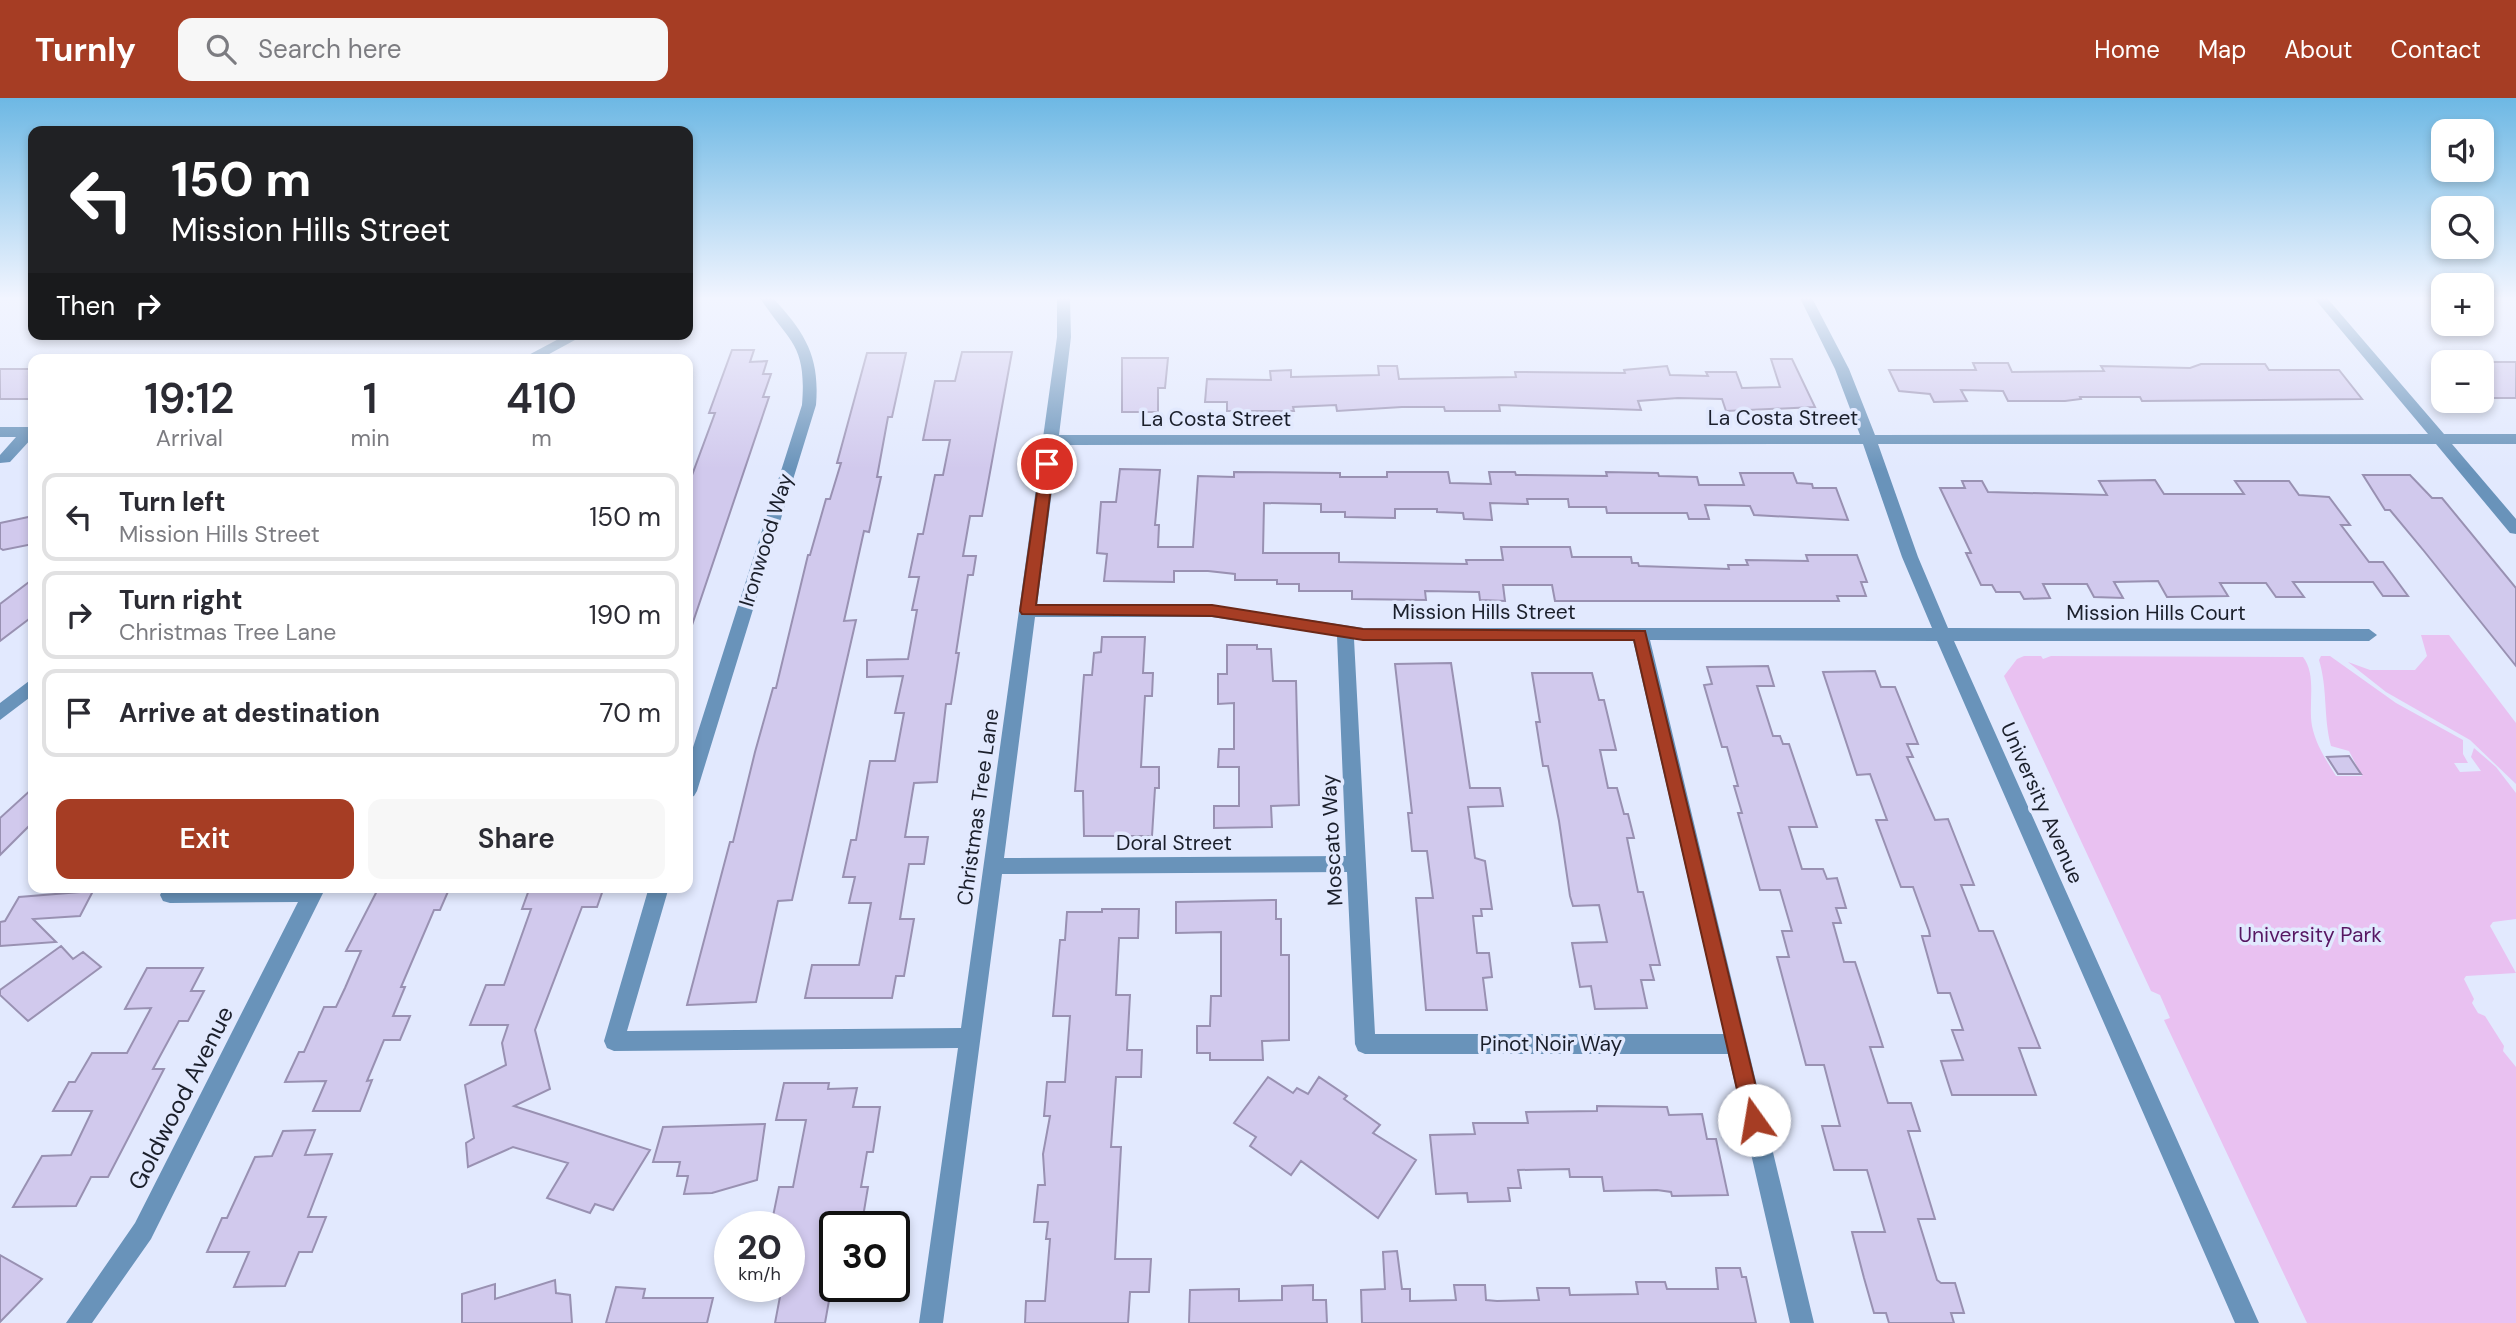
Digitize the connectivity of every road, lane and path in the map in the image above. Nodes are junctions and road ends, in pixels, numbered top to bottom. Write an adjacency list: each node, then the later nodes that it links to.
1 (806, 355): 21 (street, Ironwood Way)
2 (1062, 355): 11 (street, Christmas Tree Lane)
3 (1837, 355): 8 (street, University Avenue)
4 (2369, 355): 9 (street)
5 (0, 432): 6 (street)
6 (28, 432)
7 (28, 435): 12 (street)
8 (1869, 439): 9 (street, La Costa Street); 11 (street, La Costa Street); 17 (street, University Avenue)
9 (2441, 439): 10 (street, La Costa Street); 13 (street)
10 (2516, 439)
11 (1051, 440): 14 (street, Christmas Tree Lane)
12 (5, 459)
13 (2516, 528)
14 (1027, 611): 15 (street, Mission Hills Street); 23 (street, Christmas Tree Lane)
15 (1345, 633): 16 (street, Mission Hills Street); 22 (street, Moscato Way)
16 (1640, 635): 17 (street, Mission Hills Street); 30 (street)
17 (1942, 635): 18 (street, Mission Hills Court); 34 (street, University Avenue)
18 (2369, 635)
19 (28, 689): 20 (street)
20 (0, 713)
21 (693, 775)
22 (1356, 864): 23 (street, Doral Street); 29 (street, Moscato Way)
23 (993, 866): 28 (street, Christmas Tree Lane)
24 (242, 893): 27 (street)
25 (313, 893): 31 (street, Goldwood Avenue)
26 (657, 893): 28 (street)
27 (170, 895)
28 (969, 1038): 32 (street, Christmas Tree Lane)
29 (1365, 1044): 30 (street, Pinot Noir Way)
30 (1736, 1044): 33 (street)
31 (78, 1323)
32 (931, 1323)
33 (1802, 1323)
34 (2247, 1323)

